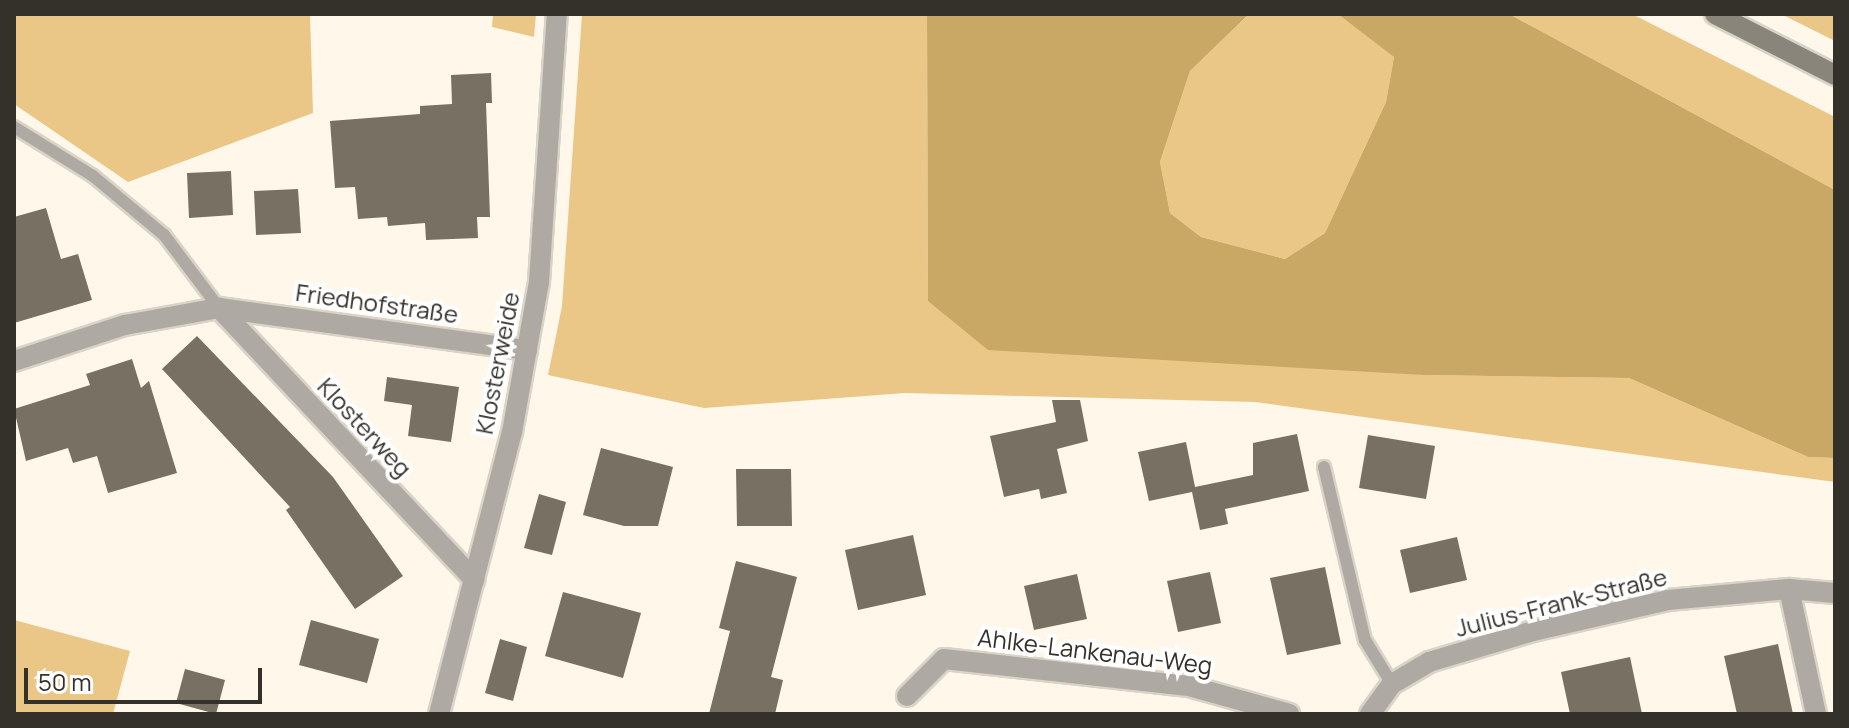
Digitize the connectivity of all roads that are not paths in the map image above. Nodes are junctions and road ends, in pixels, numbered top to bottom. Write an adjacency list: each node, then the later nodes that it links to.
1 (557, 14): 6 (street, Klosterweide)
2 (1715, 14): 3 (main road)
3 (1835, 75)
4 (14, 127): 5 (lane)
5 (219, 308): 6 (street, Friedhofstraße); 7 (street, Friedhofstraße); 9 (street, Klosterweg)
6 (527, 350): 9 (street, Klosterweide)
7 (14, 361)
8 (1324, 467): 12 (lane)
9 (474, 580): 14 (street, Klosterweide)
10 (1789, 589): 11 (street, Julius-Frank-Straße); 12 (street, Julius-Frank-Straße); 17 (street)
11 (1835, 593)
12 (1392, 684): 16 (street, Julius-Frank-Straße)
13 (907, 696): 15 (street, Ahlke-Lankenau-Weg)
14 (439, 714)
15 (1289, 714)
16 (1370, 714)
17 (1816, 714)

